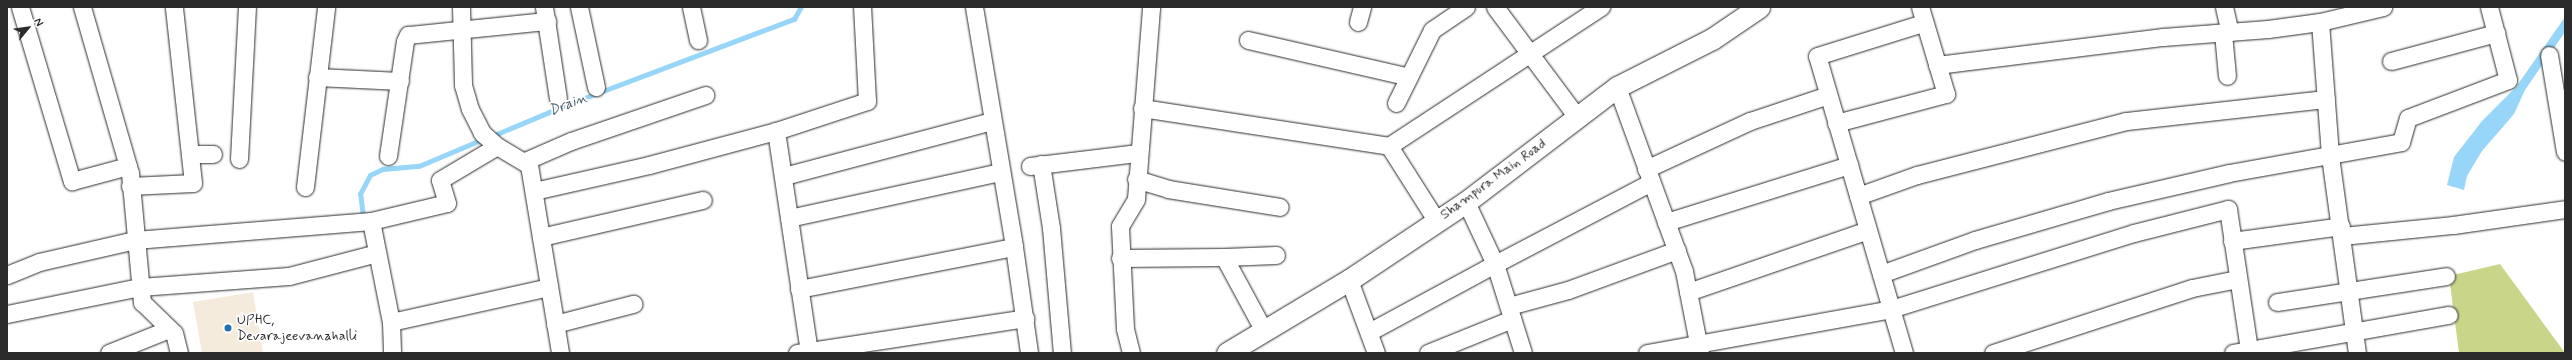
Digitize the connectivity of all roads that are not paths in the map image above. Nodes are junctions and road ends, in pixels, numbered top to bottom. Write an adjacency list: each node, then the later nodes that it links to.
1 (20, 7): 58 (street)
2 (82, 7): 58 (street)
3 (174, 7): 51 (street)
4 (247, 7): 55 (street)
5 (326, 7): 32 (street)
6 (461, 7): 22 (street)
7 (579, 7): 35 (street)
8 (692, 7): 25 (street)
9 (862, 7): 46 (street)
10 (974, 7): 44 (street)
11 (1151, 7): 42 (street)
12 (1466, 7): 33 (street)
13 (1495, 7): 27 (street)
14 (1601, 7): 27 (street)
15 (1759, 7): 36 (street, Shampura Main Road)
16 (2224, 7): 23 (street)
17 (2383, 7): 21 (street)
18 (2489, 7): 24 (street)
19 (545, 14): 22 (street); 39 (street)
20 (1922, 15): 30 (street); 38 (street)
21 (2320, 22): 23 (street); 40 (street)
22 (463, 29): 34 (street); 47 (street)
23 (2226, 32): 30 (street); 31 (street)
24 (2496, 33): 29 (street); 54 (street)
25 (698, 40)
26 (1248, 40): 33 (street)
27 (1528, 55): 43 (street); 48 (street)
28 (2549, 55): 49 (street)
29 (2391, 61)
30 (1937, 65): 45 (street)
31 (2227, 76)
32 (317, 77): 34 (street); 64 (street)
33 (1409, 77): 41 (street)
34 (400, 81): 53 (street)
35 (596, 87)
36 (1617, 87): 43 (street, Shampura Main Road); 60 (street)
37 (705, 95): 56 (street)
38 (1828, 95): 45 (street); 60 (street)
39 (558, 98)
40 (2326, 99): 54 (street); 66 (street)
41 (1396, 103)
42 (1142, 108): 48 (street); 50 (street)
43 (1577, 118): 68 (street, Shampura Main Road)
44 (992, 121): 59 (street); 61 (street)
45 (1836, 123): 57 (street)
46 (776, 131): 61 (street); 65 (street)
47 (491, 141): 56 (street); 73 (street)
48 (1389, 146): 72 (street)
49 (2565, 152)
50 (1138, 153): 62 (street); 118 (street)
51 (190, 154): 52 (street); 63 (street)
52 (213, 154)
53 (388, 156)
54 (2330, 156): 76 (street); 87 (street)
55 (238, 159)
56 (525, 162): 65 (street)
57 (1849, 165): 66 (street); 74 (street)
58 (128, 166): 63 (street)
59 (1000, 172): 71 (street); 80 (street)
60 (1649, 175): 74 (street); 86 (street)
61 (784, 176): 71 (street)
62 (1136, 180): 69 (street); 85 (street)
63 (130, 186): 78 (street)
64 (306, 187)
65 (534, 191): 77 (street)
66 (1858, 196): 75 (street)
67 (703, 200): 77 (street)
68 (1466, 202): 72 (street, Shampura Main Road); 86 (street)
69 (1280, 207)
70 (2565, 209): 76 (street)
71 (789, 218): 94 (street)
72 (1436, 220): 91 (street, Shampura Main Road)
73 (371, 221): 78 (street); 82 (street)
74 (1666, 222): 81 (street)
75 (1868, 230): 87 (street); 96 (street)
76 (2341, 231): 79 (street); 95 (street)
77 (541, 237): 93 (street)
78 (135, 240): 88 (street); 92 (street)
79 (2232, 241): 90 (street); 99 (street)
80 (1014, 247): 94 (street); 103 (street)
81 (1677, 250): 96 (street); 100 (street)
82 (377, 253): 92 (street); 104 (street)
83 (1276, 255): 84 (street)
84 (1224, 257): 85 (street); 107 (street)
85 (1120, 258): 119 (street)
86 (1495, 264): 100 (street); 108 (street)
87 (1881, 274): 99 (street)
88 (7, 275)
89 (2446, 276): 95 (street)
90 (2238, 279): 111 (street); 126 (street)
91 (1349, 280): 107 (street, Shampura Main Road); 108 (street)
92 (140, 287): 101 (street); 106 (street)
93 (549, 287): 104 (street); 105 (street)
94 (799, 289): 112 (street)
95 (2349, 291): 97 (street); 109 (street)
96 (1688, 292): 110 (street)
97 (2277, 302)
98 (633, 304): 105 (street)
99 (1891, 309): 110 (street); 125 (street)
100 (1510, 313): 122 (street); 123 (street)
101 (7, 314)
102 (2449, 315): 109 (street)
103 (1025, 318): 112 (street); 117 (street)
104 (391, 322): 115 (street)
105 (555, 324): 116 (street)
106 (169, 329): 113 (street); 114 (street)
107 (1264, 331): 120 (street, Shampura Main Road)
108 (1369, 332): 121 (street)
109 (2353, 332): 111 (street); 127 (street)
110 (1700, 349): 124 (street)
111 (2241, 351)
112 (805, 352)
113 (109, 353)
114 (180, 353)
115 (392, 353)
116 (560, 353)
117 (1029, 353)
118 (1062, 353)
119 (1131, 353)
120 (1227, 353)
121 (1376, 353)
122 (1428, 353)
123 (1523, 353)
124 (1647, 353)
125 (1904, 353)
126 (1994, 353)
127 (2356, 353)

